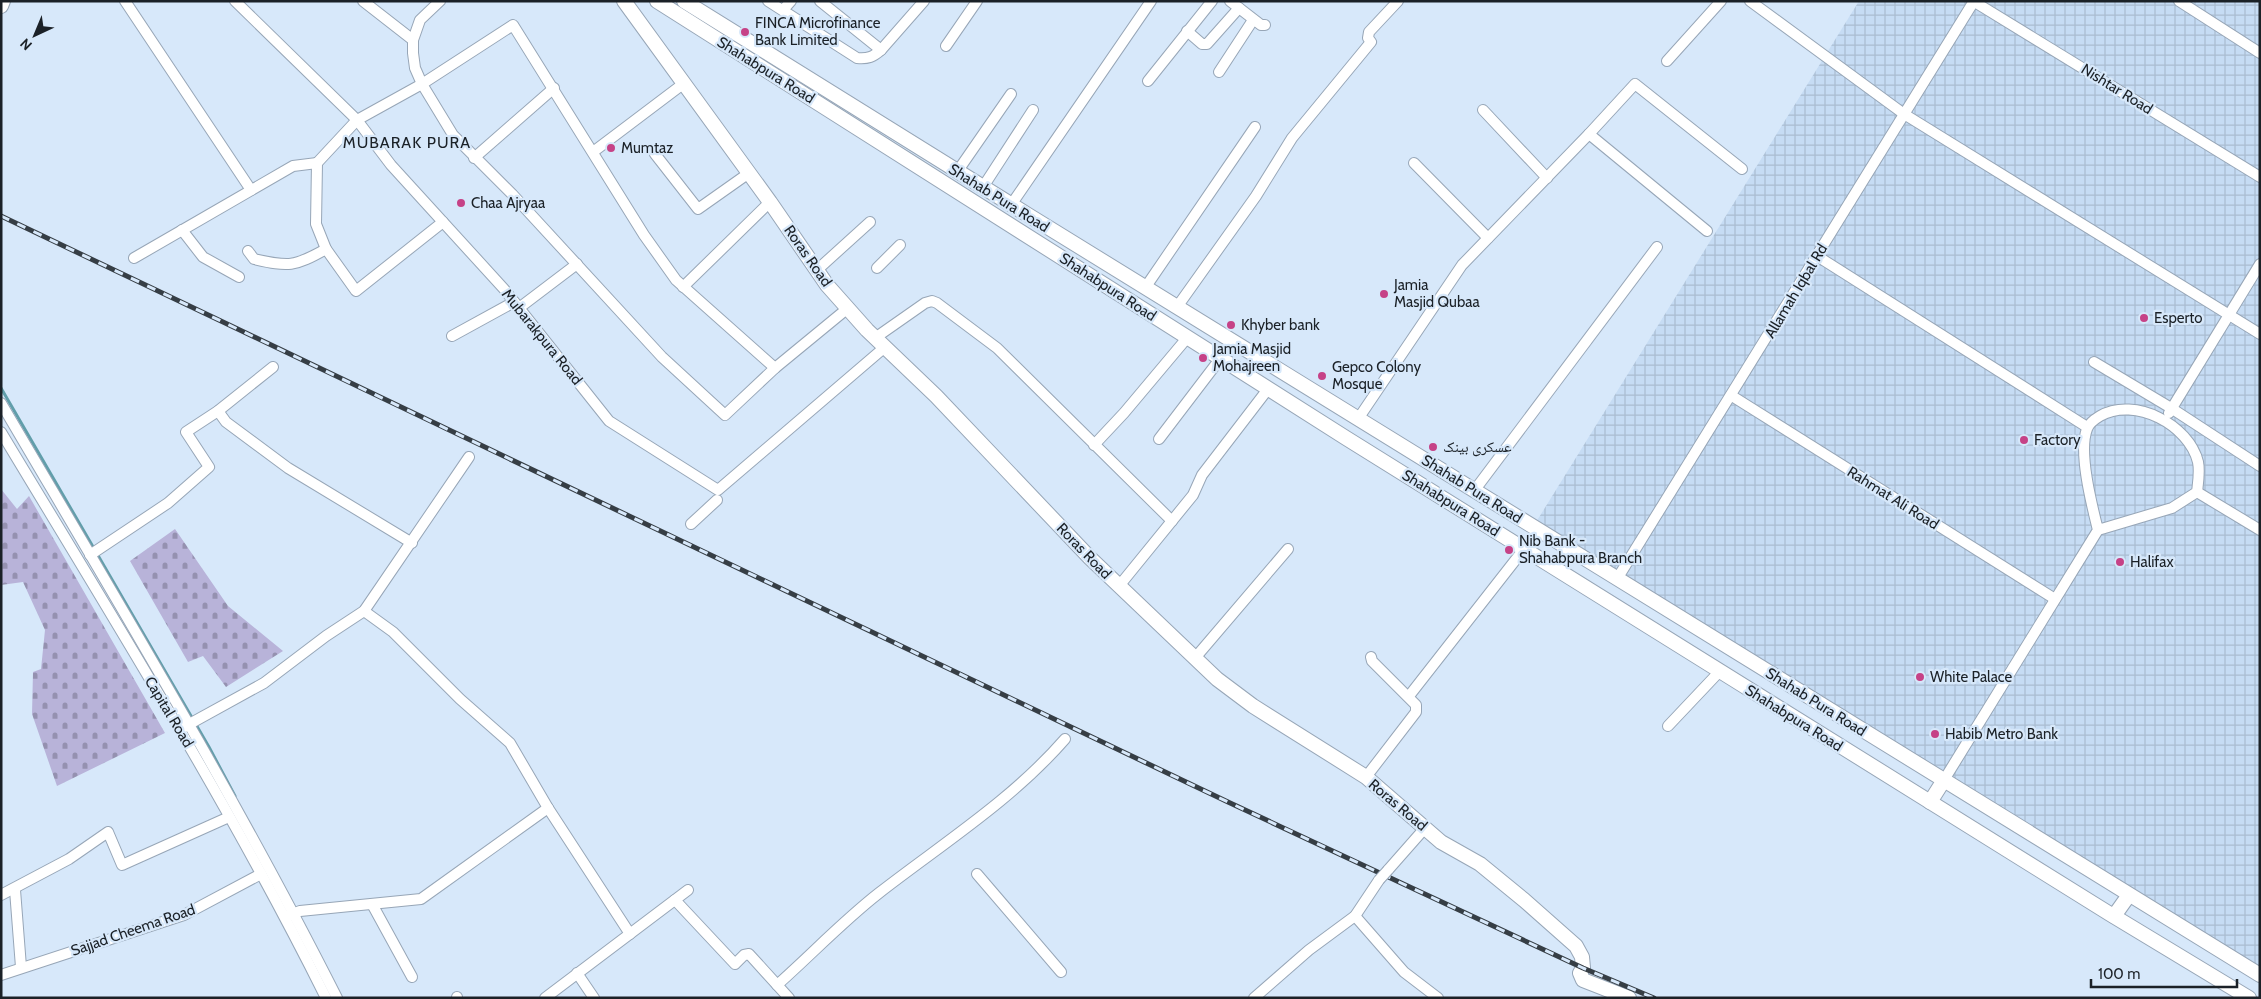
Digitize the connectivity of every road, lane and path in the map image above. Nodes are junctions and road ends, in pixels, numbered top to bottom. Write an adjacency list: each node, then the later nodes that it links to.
1 (124, 1): 54 (street)
2 (235, 1): 40 (street, Mubarakpura Road)
3 (363, 1): 26 (street)
4 (440, 1): 26 (street)
5 (624, 1): 34 (main road, Roras Road)
6 (657, 1): 57 (main road, Shahabpura Road)
7 (684, 1): 49 (main road, Shahab Pura Road)
8 (768, 1): 22 (street)
9 (791, 1): 22 (street)
10 (820, 1): 28 (street)
11 (924, 1): 28 (street)
12 (978, 1): 27 (street)
13 (1151, 1): 55 (street)
14 (1212, 1): 25 (street)
15 (1230, 1): 21 (street)
16 (1398, 1): 79 (street)
17 (1721, 1): 30 (street)
18 (1750, 1): 39 (street)
19 (1974, 1): 39 (street, Allamah Iqbal Rd); 51 (street, Nishtar Road)
20 (2179, 1): 29 (street)
21 (1240, 8): 23 (street); 25 (street)
22 (783, 10): 28 (street)
23 (1253, 20): 24 (street); 31 (street)
24 (1265, 25)
25 (1187, 31): 32 (street)
26 (413, 40): 33 (street)
27 (946, 46)
28 (881, 50)
29 (2260, 53)
30 (1668, 61)
31 (1219, 72)
32 (1148, 81)
33 (422, 84): 35 (street); 40 (street); 45 (street)
34 (683, 84): 43 (street); 50 (main road, Roras Road)
35 (554, 88): 43 (street); 45 (street)
36 (1011, 94): 49 (street)
37 (1033, 110): 53 (street)
38 (1483, 110): 52 (street)
39 (1904, 114): 69 (street, Allamah Iqbal Rd); 81 (street)
40 (357, 120): 46 (street); 59 (street, Mubarakpura Road)
41 (1255, 127): 77 (street)
42 (1589, 134): 48 (street); 52 (street); 62 (street)
43 (593, 152): 76 (street)
44 (655, 154): 50 (street)
45 (474, 158): 71 (street)
46 (317, 163): 54 (street); 67 (street)
47 (1414, 163): 64 (street)
48 (1742, 169)
49 (957, 172): 53 (main road, Shahab Pura Road)
50 (749, 173): 56 (main road, Roras Road)
51 (2260, 177)
52 (1546, 178): 64 (street)
53 (983, 187): 55 (main road, Shahab Pura Road)
54 (251, 190): 61 (street)
55 (1005, 201): 57 (main road); 58 (main road, Shahab Pura Road)
56 (770, 202): 74 (main road, Roras Road); 76 (street)
57 (989, 212): 63 (main road, Shahabpura Road)
58 (1028, 216): 63 (main road); 77 (main road, Shahab Pura Road)
59 (443, 222): 67 (street); 78 (street, Mubarakpura Road)
60 (870, 222): 74 (street)
61 (182, 230): 70 (street); 75 (street)
62 (1707, 231)
63 (1020, 232): 84 (main road, Shahabpura Road)
64 (1488, 238): 95 (street)
65 (900, 245): 73 (street)
66 (1657, 246): 103 (street)
67 (326, 250): 68 (street)
68 (248, 251)
69 (1817, 256): 91 (street, Allamah Iqbal Rd); 97 (street)
70 (134, 258)
71 (577, 264): 78 (street); 89 (street)
72 (2260, 264): 81 (street)
73 (877, 268)
74 (817, 270): 80 (main road, Roras Road)
75 (239, 277)
76 (683, 287): 89 (street)
77 (1145, 288): 79 (main road, Shahab Pura Road)
78 (516, 305): 83 (street); 85 (street, Mubarakpura Road)
79 (1177, 307): 95 (main road, Shahab Pura Road)
80 (848, 308): 85 (main road, Roras Road); 89 (street)
81 (2229, 314): 82 (street); 93 (street)
82 (2260, 334)
83 (452, 336)
84 (1187, 338): 86 (main road, Shahabpura Road); 100 (street)
85 (880, 343): 100 (street); 115 (main road, Roras Road)
86 (1220, 359): 90 (main road, Shahabpura Road); 99 (street)
87 (2094, 362): 93 (street)
88 (273, 367): 94 (street)
89 (775, 368)
90 (1268, 389): 106 (street); 112 (main road, Shahabpura Road)
91 (1732, 396): 114 (street, Allamah Iqbal Rd); 117 (street, Rahmat Ali Road)
92 (1, 403): 113 (street)
93 (2171, 408): 96 (street); 102 (street)
94 (218, 411): 110 (street); 113 (street)
95 (1358, 418): 103 (main road, Shahab Pura Road)
96 (2164, 420): 97 (street); 104 (street)
97 (2087, 427): 108 (street)
98 (1, 432): 125 (street, Capital Road)
99 (1159, 439)
100 (1094, 444): 106 (street)
101 (470, 457): 110 (street)
102 (2260, 466)
103 (1474, 491): 114 (main road, Shahab Pura Road)
104 (2196, 492): 108 (street); 109 (street)
105 (717, 500): 107 (street)
106 (1172, 522): 115 (street)
107 (691, 524)
108 (2098, 530): 117 (street)
109 (2260, 530)
110 (412, 542): 118 (street)
111 (1288, 549): 120 (street)
112 (1524, 549): 116 (main road, Shahabpura Road); 122 (street)
113 (90, 554): 123 (street)
114 (1617, 579): 116 (main road); 128 (main road, Shahab Pura Road)
115 (1119, 586): 120 (main road, Roras Road)
116 (1605, 599): 121 (main road, Shahabpura Road)
117 (2055, 599): 128 (street)
118 (364, 611): 123 (street); 130 (street)
119 (1370, 657): 122 (street)
120 (1195, 658): 127 (main road, Roras Road)
121 (1720, 671): 124 (street); 129 (main road, Shahabpura Road)
122 (1409, 696): 127 (street)
123 (190, 724): 125 (street); 141 (street)
124 (1668, 726)
125 (180, 730): 131 (street, Capital Road)
126 (1065, 739): 151 (street)
127 (1366, 777): 132 (main road, Roras Road)
128 (1944, 780): 129 (main road); 137 (main road, Shahab Pura Road)
129 (1930, 802): 143 (main road, Shahabpura Road)
130 (548, 808): 140 (street); 144 (street)
131 (229, 817): 133 (street, Capital Road); 135 (street)
132 (1425, 828): 142 (street, bridge); 159 (main road, Roras Road)
133 (261, 874): 141 (street, Capital Road); 145 (street, Sajjad Cheema Road)
134 (977, 874): 146 (street)
135 (15, 890): 138 (street); 145 (street)
136 (688, 890): 139 (street)
137 (2129, 895): 143 (main road); 149 (main road, Shahab Pura Road)
138 (1, 896)
139 (675, 900): 144 (street); 151 (street)
140 (372, 904): 141 (street); 150 (street)
141 (294, 913): 152 (street, Capital Road); 153 (street)
142 (1355, 916): 157 (street); 158 (street)
143 (2114, 916): 160 (main road, Shahabpura Road)
144 (630, 934): 147 (street)
145 (21, 968): 148 (street, Sajjad Cheema Road)
146 (1061, 972)
147 (577, 973): 154 (street); 155 (street)
148 (1, 975)
149 (2260, 975)
150 (412, 977)
151 (778, 985): 156 (street)
152 (326, 998)
153 (337, 998)
154 (544, 998)
155 (594, 998)
156 (790, 998)
157 (1254, 998)
158 (1438, 998)
159 (1629, 998)
160 (2249, 998)

